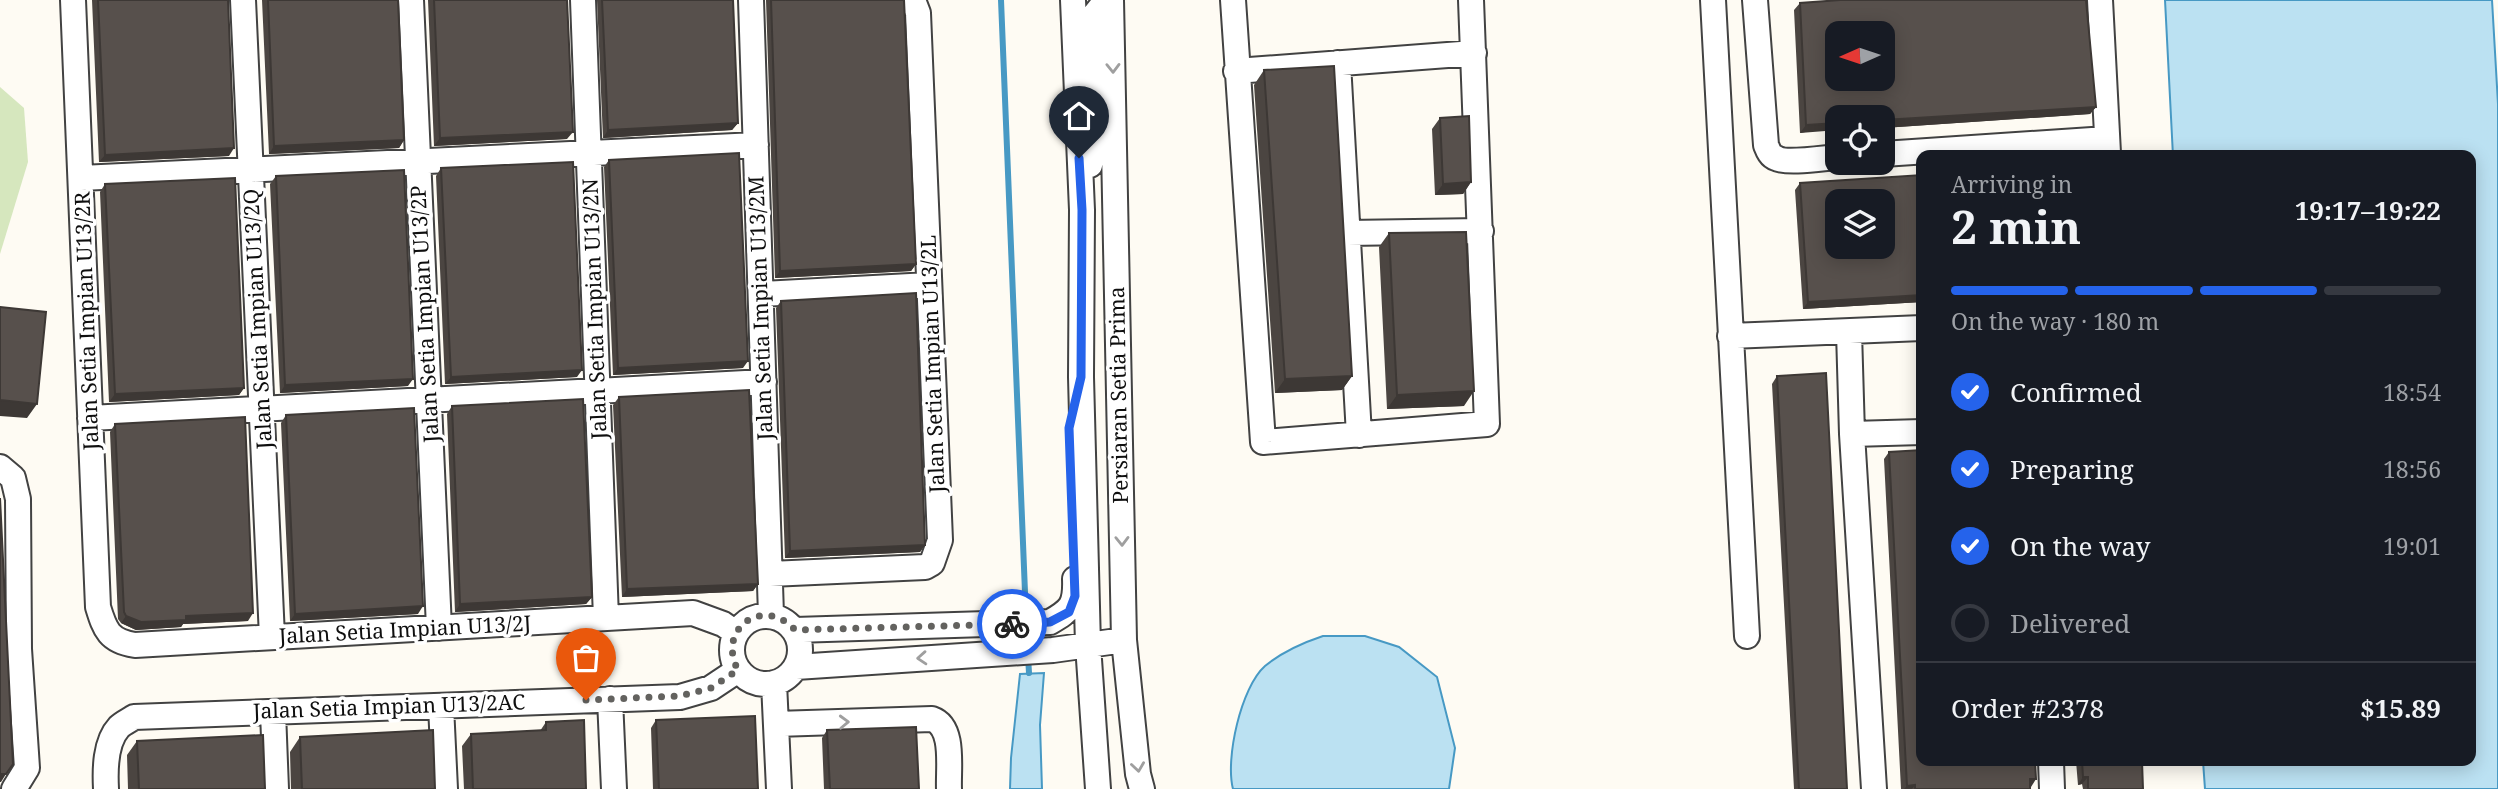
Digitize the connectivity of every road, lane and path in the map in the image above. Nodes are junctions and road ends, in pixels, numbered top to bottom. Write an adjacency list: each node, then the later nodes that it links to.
1 (73, 0): 26 (street, Jalan Setia Impian U13/2R)
2 (243, 0): 25 (street, Jalan Setia Impian U13/2Q)
3 (411, 0): 24 (street, Jalan Setia Impian U13/2P)
4 (583, 0): 20 (street, Jalan Setia Impian U13/2N)
5 (751, 0): 17 (street, Jalan Setia Impian U13/2M)
6 (913, 0): 30 (street, Jalan Setia Impian U13/2L)
7 (1073, 0): 27 (street, Persiaran Setia Prima)
8 (1233, 0): 16 (street)
9 (1471, 0): 14 (street)
10 (1713, 0): 34 (street)
11 (1755, 0): 23 (street)
12 (2100, 0): 18 (street)
13 (1111, 4): 27 (street); 55 (street, Persiaran Setia Prima, one-way to 55)
14 (1474, 53): 15 (street); 28 (street)
15 (1338, 63): 16 (street); 29 (street)
16 (1237, 71): 43 (street)
17 (756, 145): 20 (street); 31 (street, Jalan Setia Impian U13/2M)
18 (2107, 147): 19 (street)
19 (2011, 150)
20 (589, 153): 24 (street); 37 (street, Jalan Setia Impian U13/2N)
21 (1916, 153): 22 (street)
22 (1895, 154)
23 (1825, 158)
24 (418, 162): 25 (street); 38 (street, Jalan Setia Impian U13/2P)
25 (251, 170): 26 (street); 39 (street, Jalan Setia Impian U13/2Q)
26 (82, 178): 40 (street, Jalan Setia Impian U13/2R)
27 (1082, 210): 35 (street, Persiaran Setia Prima)
28 (1481, 232): 29 (street); 43 (street)
29 (1347, 233): 43 (street)
30 (929, 285): 31 (street); 45 (street, Jalan Setia Impian U13/2L)
31 (761, 294): 36 (street, Jalan Setia Impian U13/2M)
32 (1916, 328): 33 (street)
33 (1849, 332): 34 (street); 42 (street)
34 (1730, 336): 52 (street)
35 (1081, 377): 49 (street); 56 (street, Persiaran Setia Prima)
36 (764, 382): 37 (street); 45 (street, Jalan Setia Impian U13/2M)
37 (598, 391): 38 (street); 47 (street, Jalan Setia Impian U13/2N)
38 (429, 400): 39 (street); 48 (street, Jalan Setia Impian U13/2P)
39 (262, 409): 40 (street); 53 (street, Jalan Setia Impian U13/2Q)
40 (90, 418): 54 (street, Jalan Setia Impian U13/2R)
41 (1916, 432): 42 (street)
42 (1852, 434): 76 (street)
43 (1359, 435)
44 (0, 467): 67 (street)
45 (770, 574): 46 (street, Jalan Setia Impian U13/2M)
46 (771, 615): 50 (street); 51 (street)
47 (606, 618): 48 (street, Jalan Setia Impian U13/2J); 51 (street, Jalan Setia Impian U13/2J)
48 (439, 628): 53 (street, Jalan Setia Impian U13/2J)
49 (890, 628): 50 (street); 58 (street)
50 (795, 630): 59 (street)
51 (736, 633): 60 (street)
52 (1747, 636)
53 (272, 637): 54 (street, Jalan Setia Impian U13/2J)
54 (113, 638)
55 (1124, 640): 56 (street); 75 (street, Persiaran Setia Prima, one-way to 75)
56 (1088, 645): 57 (street); 74 (street, Persiaran Setia Prima)
57 (1051, 650): 58 (street, one-way to 58); 74 (street)
58 (891, 660): 59 (street)
59 (796, 667): 61 (street)
60 (738, 670): 61 (street); 62 (street, Jalan Setia Impian U13/2AC)
61 (774, 684): 65 (street)
62 (610, 699): 63 (street, Jalan Setia Impian U13/2AC); 71 (street)
63 (441, 705): 64 (street, Jalan Setia Impian U13/2AC); 70 (street)
64 (273, 712): 68 (street, Jalan Setia Impian U13/2AC); 69 (street)
65 (776, 724): 72 (street); 73 (street, one-way to 73)
66 (2051, 766): 77 (street)
67 (15, 788)
68 (106, 789)
69 (276, 789)
70 (444, 789)
71 (614, 789)
72 (779, 789)
73 (949, 789)
74 (1097, 789)
75 (1142, 789)
76 (1874, 789)
77 (2052, 789)

